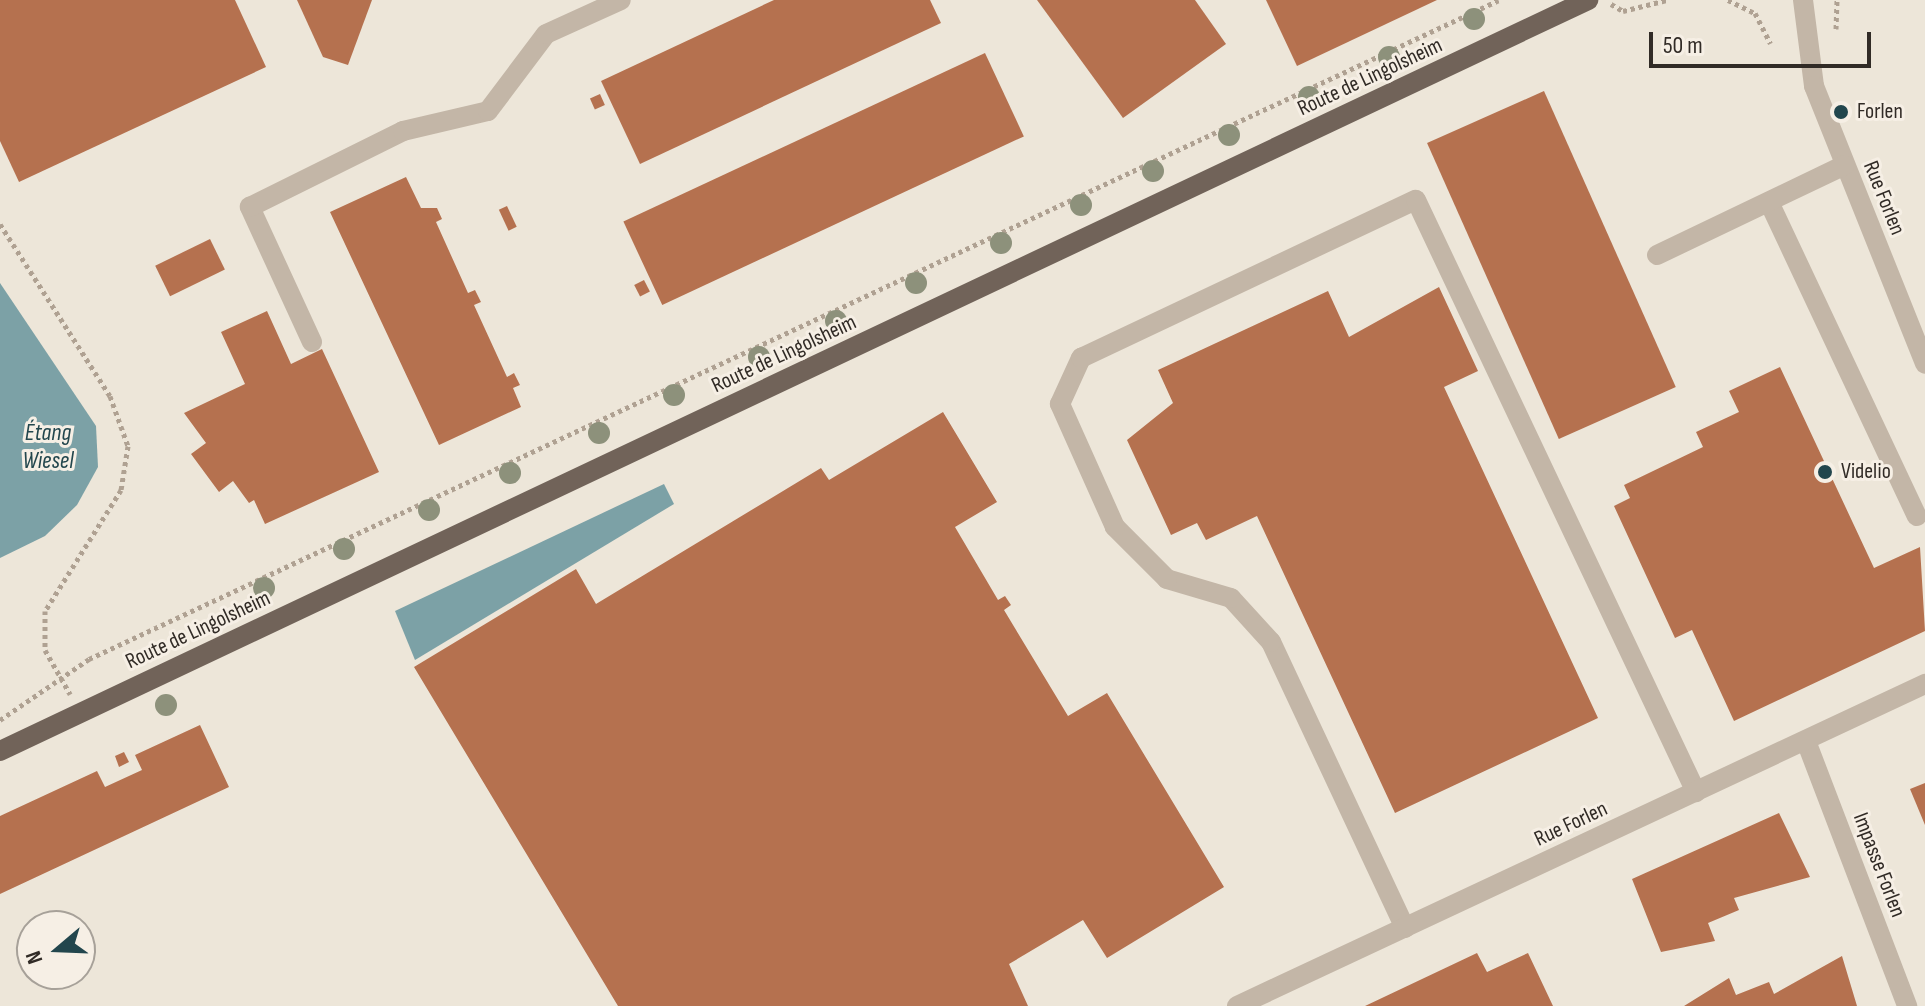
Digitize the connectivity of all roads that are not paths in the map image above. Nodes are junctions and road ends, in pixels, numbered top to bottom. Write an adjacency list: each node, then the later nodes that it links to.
1 (621, 0): 8 (street)
2 (1588, 0): 13 (main road, Route de Lingolsheim)
3 (1803, 0): 4 (street, Rue Forlen)
4 (1845, 165): 5 (street); 7 (street, Rue Forlen)
5 (1769, 202): 6 (street); 10 (street)
6 (1657, 255)
7 (1920, 338): 9 (street, Rue Forlen)
8 (312, 342)
9 (1925, 364)
10 (1917, 516)
11 (1925, 684): 12 (street, Rue Forlen)
12 (1806, 741): 14 (street, Rue Forlen); 17 (street, Impasse Forlen)
13 (0, 751)
14 (1696, 792): 15 (street, Rue Forlen); 15 (street)
15 (1405, 928): 16 (street, Rue Forlen)
16 (1237, 1006)
17 (1907, 1006)

